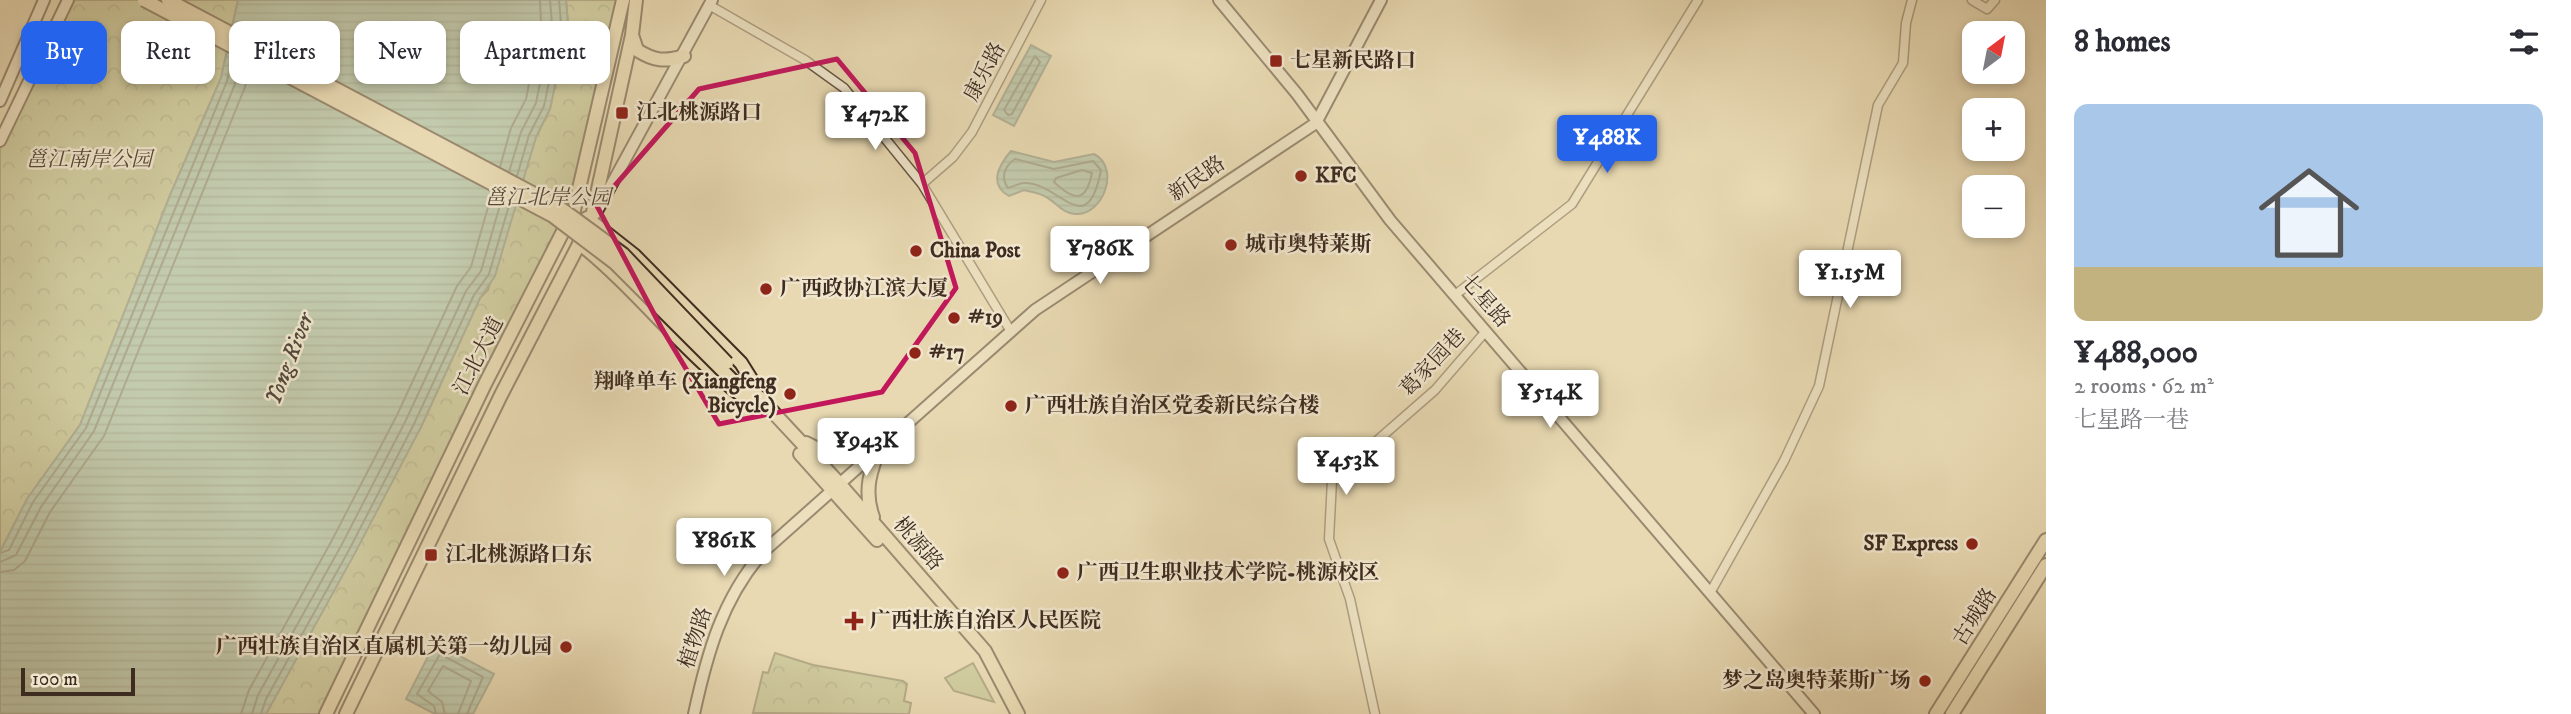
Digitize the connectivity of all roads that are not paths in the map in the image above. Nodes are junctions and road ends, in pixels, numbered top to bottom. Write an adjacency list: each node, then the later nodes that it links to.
1 (37, 0): 16 (main road)
2 (44, 0): 16 (main road)
3 (68, 0): 21 (main road)
4 (144, 0): 30 (main road, bridge)
5 (168, 0): 30 (main road, bridge)
6 (623, 0): 23 (main road, 江北大道)
7 (636, 0): 17 (main road, 江北大道)
8 (1041, 0): 22 (street, 康乐路)
9 (1219, 0): 20 (main road, 七星路)
10 (1381, 0): 20 (main road, 新民路)
11 (1698, 0): 27 (street)
12 (1912, 0): 38 (street)
13 (1972, 0): 14 (street)
14 (1995, 0)
15 (710, 3): 18 (main road); 22 (street)
16 (37, 16): 19 (main road)
17 (632, 35): 18 (main road); 24 (main road, 江北大道)
18 (684, 56): 24 (main road)
19 (0, 101)
20 (1316, 123): 27 (main road, 七星路); 28 (main road, 新民路)
21 (0, 141)
22 (922, 184): 28 (street)
23 (575, 210): 24 (main road); 25 (main road, 江北大道)
24 (591, 221): 26 (main road, 江北大道); 31 (main road)
25 (565, 232): 26 (main road); 39 (main road, 江北大道)
26 (581, 244): 31 (main road); 40 (main road, 江北大道)
27 (1455, 295): 29 (main road, 七星路)
28 (1010, 330): 33 (main road, 新民路)
29 (1486, 331): 38 (main road, 七星路); 44 (street, 葛家园巷)
30 (741, 383): 31 (main road, 桃源路)
31 (759, 403): 32 (main road, 桃源路); 34 (main road, 桃源路)
32 (795, 437): 33 (main road); 34 (main road, 桃源路)
33 (881, 444): 34 (main road, 新民路); 35 (main road)
34 (835, 485): 35 (main road, 桃源路); 41 (main road, 植物路); 42 (main road, 桃源路)
35 (877, 527): 43 (main road, 桃源路)
36 (2046, 540): 46 (main road, 古城路)
37 (2046, 565): 47 (main road, 古城路)
38 (1710, 593): 45 (main road, 七星路)
39 (326, 714)
40 (346, 714)
41 (694, 714)
42 (1010, 714)
43 (1018, 714)
44 (1375, 714)
45 (1814, 714)
46 (1936, 714)
47 (1952, 714)

